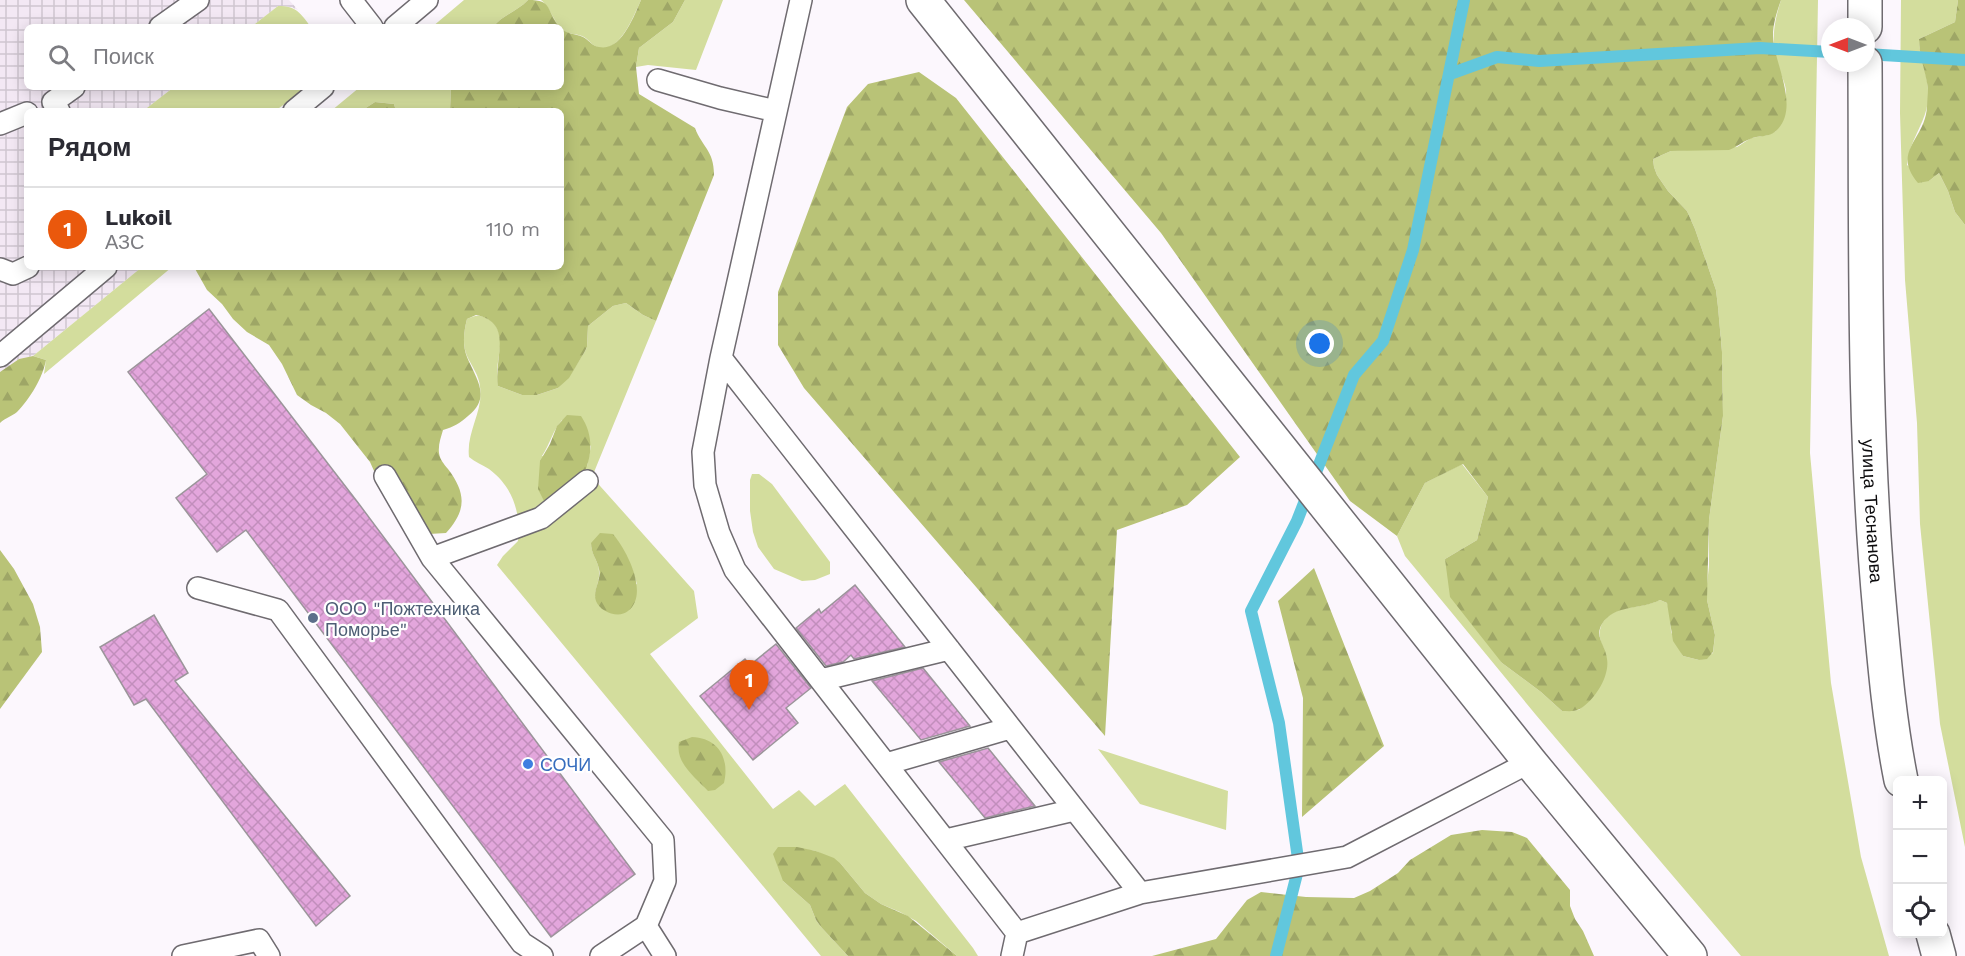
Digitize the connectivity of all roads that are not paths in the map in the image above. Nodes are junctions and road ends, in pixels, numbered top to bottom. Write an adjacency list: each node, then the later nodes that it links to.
1 (198, 0): 8 (lane)
2 (351, 0): 9 (lane)
3 (427, 0): 10 (lane)
4 (801, 0): 17 (lane)
5 (923, 0): 32 (street)
6 (1865, 0): 7 (street)
7 (1865, 18)
8 (164, 24)
9 (370, 24)
10 (399, 24)
11 (1866, 72): 34 (street, улица Теснанова)
12 (658, 80): 17 (lane)
13 (71, 90): 15 (lane)
14 (319, 90): 16 (lane)
15 (56, 106)
16 (298, 108)
17 (776, 111): 24 (lane)
18 (24, 114): 19 (lane)
19 (0, 124)
20 (24, 268): 21 (lane)
21 (0, 269)
22 (102, 270): 23 (lane)
23 (0, 356)
24 (721, 358): 29 (lane); 30 (lane)
25 (385, 476): 27 (lane)
26 (587, 481): 27 (lane)
27 (432, 558): 38 (lane)
28 (198, 588): 43 (lane)
29 (949, 649): 30 (lane); 31 (lane)
30 (821, 680): 33 (lane)
31 (1010, 728): 33 (lane); 35 (lane)
32 (1530, 762): 37 (lane); 47 (street)
33 (886, 764): 36 (lane)
34 (1900, 776)
35 (1074, 810): 36 (lane); 37 (lane)
36 (946, 840): 39 (lane)
37 (1140, 893): 39 (lane)
38 (646, 926): 44 (lane); 45 (lane)
39 (1017, 933): 46 (lane)
40 (1934, 938): 48 (street)
41 (183, 956): 42 (lane)
42 (269, 956)
43 (542, 956)
44 (601, 956)
45 (664, 956)
46 (1012, 956)
47 (1690, 956)
48 (1939, 956)

